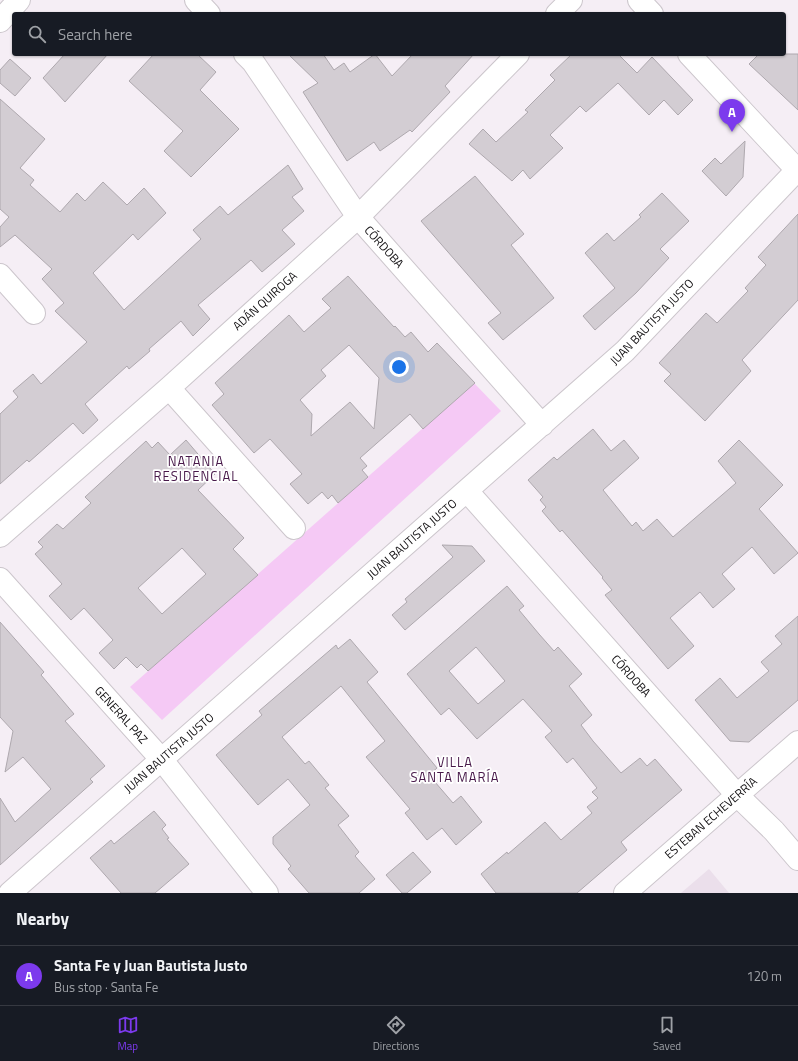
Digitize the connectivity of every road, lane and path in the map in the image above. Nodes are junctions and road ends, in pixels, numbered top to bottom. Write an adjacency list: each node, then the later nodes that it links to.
1 (18, 0): 8 (street)
2 (196, 0): 5 (street)
3 (571, 0): 6 (street)
4 (639, 0): 7 (street)
5 (207, 12)
6 (559, 12)
7 (650, 12)
8 (0, 21)
9 (246, 56): 13 (street, CÓRDOBA)
10 (516, 56): 13 (street, ADÁN QUIROGA)
11 (691, 56): 12 (street)
12 (798, 170): 17 (street, JUAN BAUTISTA JUSTO)
13 (358, 218): 16 (street, ADÁN QUIROGA); 17 (street, CÓRDOBA)
14 (0, 275): 15 (street)
15 (34, 313)
16 (169, 388): 19 (street); 20 (street, ADÁN QUIROGA)
17 (542, 425): 18 (street, JUAN BAUTISTA JUSTO)
18 (467, 490): 23 (street, JUAN BAUTISTA JUSTO); 24 (street, CÓRDOBA)
19 (294, 528)
20 (0, 536)
21 (0, 579): 23 (street, GENERAL PAZ)
22 (798, 742): 24 (street, ESTEBAN ECHEVERRÍA)
23 (162, 760): 26 (street, JUAN BAUTISTA JUSTO); 27 (street, GENERAL PAZ)
24 (737, 795): 25 (street, CÓRDOBA); 28 (street, ESTEBAN ECHEVERRÍA)
25 (798, 859)
26 (10, 893)
27 (267, 893)
28 (625, 893)

